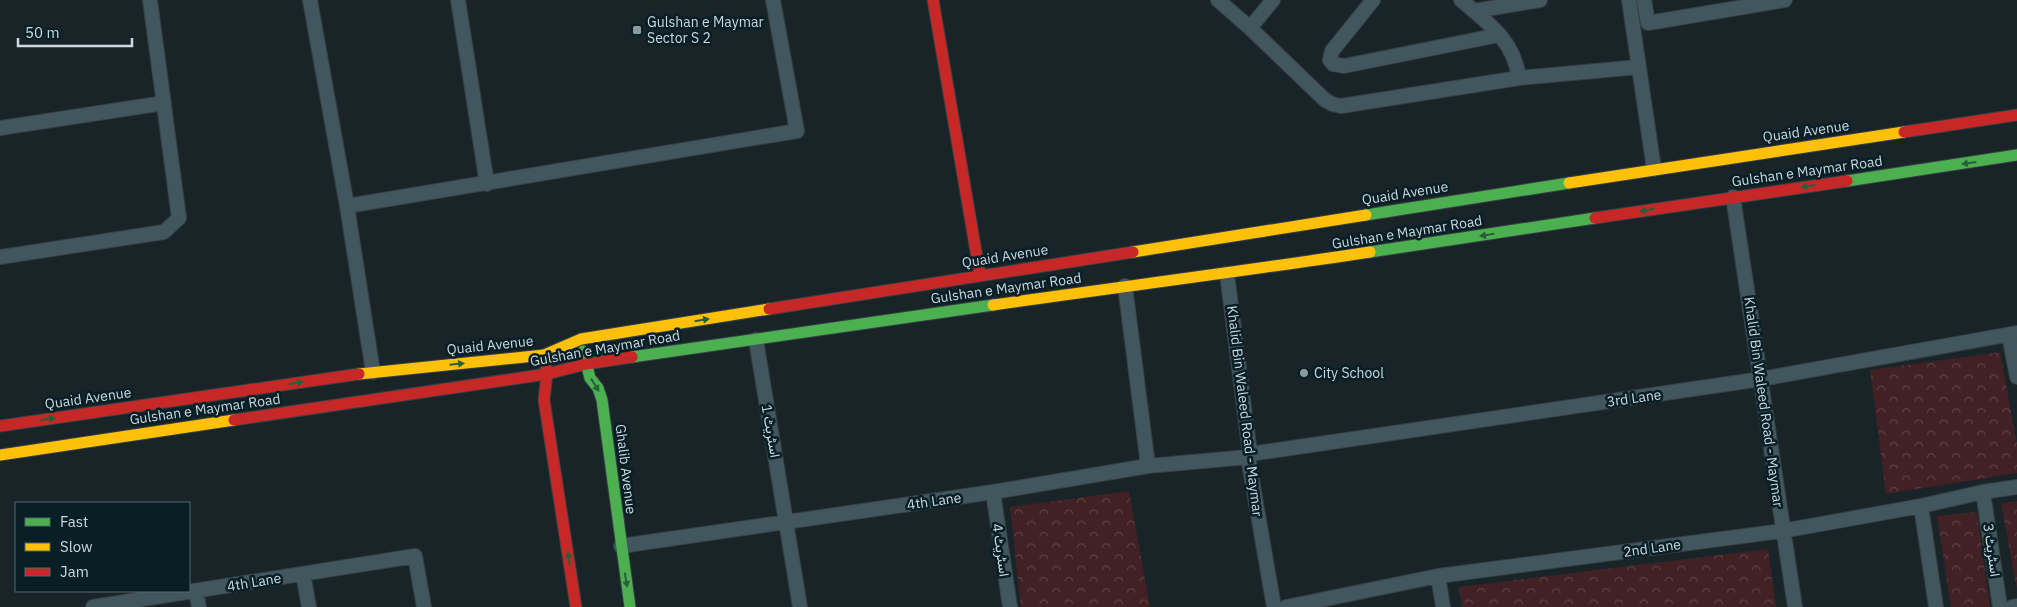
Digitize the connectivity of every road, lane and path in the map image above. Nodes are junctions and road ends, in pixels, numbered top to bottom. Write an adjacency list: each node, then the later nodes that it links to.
1 (150, 0): 20 (street)
2 (310, 0): 27 (street)
3 (458, 0): 25 (street)
4 (773, 0): 25 (street)
5 (933, 0): 30 (main road)
6 (1218, 0): 16 (street)
7 (1273, 0): 16 (street)
8 (1372, 0): 17 (street)
9 (1461, 0): 15 (street)
10 (1540, 0): 15 (street)
11 (1629, 0): 18 (street)
12 (1644, 0): 14 (street)
13 (1785, 0): 14 (street)
14 (1714, 6)
15 (1474, 11): 17 (street)
16 (1250, 28): 19 (street)
17 (1499, 35): 19 (street)
18 (1639, 67): 19 (street); 24 (street)
19 (1519, 78)
20 (164, 103): 22 (street); 28 (street)
21 (2017, 115): 24 (main road, Quaid Avenue)
22 (0, 128)
23 (2017, 156): 26 (main road, Gulshan e Maymar Road, one-way to 26)
24 (1654, 169): 30 (main road, Quaid Avenue)
25 (487, 184): 27 (street)
26 (1733, 197): 29 (main road, Gulshan e Maymar Road, one-way to 29); 40 (street, Khalid Bin Waleed Road - Maymar)
27 (347, 206): 37 (street)
28 (0, 257)
29 (1227, 274): 31 (main road, Gulshan e Maymar Road); 43 (street, Khalid Bin Waleed Road - Maymar)
30 (980, 275): 33 (main road, Quaid Avenue, one-way to 30)
31 (1125, 286): 34 (main road, Gulshan e Maymar Road); 44 (street)
32 (2013, 334): 39 (street); 40 (street, 3rd Lane)
33 (581, 339): 35 (main road, Quaid Avenue); 36 (main road, Ghalib Avenue)
34 (756, 340): 36 (main road, Gulshan e Maymar Road); 49 (street, اسٹریٹ 1)
35 (544, 355): 37 (main road, Quaid Avenue, one-way to 35); 38 (main road)
36 (586, 364): 38 (main road, Gulshan e Maymar Road); 51 (main road, Ghalib Avenue, one-way to 51)
37 (373, 372): 41 (main road, Quaid Avenue, one-way to 37)
38 (547, 374): 42 (main road, Gulshan e Maymar Road); 62 (main road, one-way to 38)
39 (2017, 377)
40 (1761, 379): 43 (street, 3rd Lane); 50 (street, Khalid Bin Waleed Road - Maymar)
41 (0, 426)
42 (0, 455)
43 (1249, 456): 44 (street, 4th Lane); 66 (street, Khalid Bin Waleed Road - Maymar)
44 (1148, 466): 46 (street, 4th Lane)
45 (2017, 488): 47 (street, 2nd Lane)
46 (993, 492): 49 (street, 4th Lane); 65 (street, اسٹریٹ 4)
47 (1984, 492): 48 (street, 2nd Lane); 71 (street, اسٹریٹ 3)
48 (1920, 506): 50 (street, 2nd Lane); 70 (street)
49 (787, 523): 51 (street, 4th Lane); 64 (street, اسٹریٹ 1)
50 (1782, 531): 53 (street, 2nd Lane); 69 (street, Khalid Bin Waleed Road - Maymar)
51 (621, 546): 63 (main road, Ghalib Avenue, one-way to 63)
52 (304, 574): 54 (street, 4th Lane); 60 (street); 61 (street, 4th Lane)
53 (1438, 576): 67 (street, 2nd Lane); 68 (street)
54 (196, 591): 55 (street, 4th Lane); 59 (street)
55 (190, 592)
56 (190, 592): 58 (street, 4th Lane)
57 (2017, 606): 72 (street)
58 (93, 607)
59 (199, 607)
60 (309, 607)
61 (424, 607)
62 (576, 607)
63 (630, 607)
64 (800, 607)
65 (1010, 607)
66 (1274, 607)
67 (1286, 607)
68 (1444, 607)
69 (1795, 607)
70 (1936, 607)
71 (2000, 607)
72 (2012, 607)

